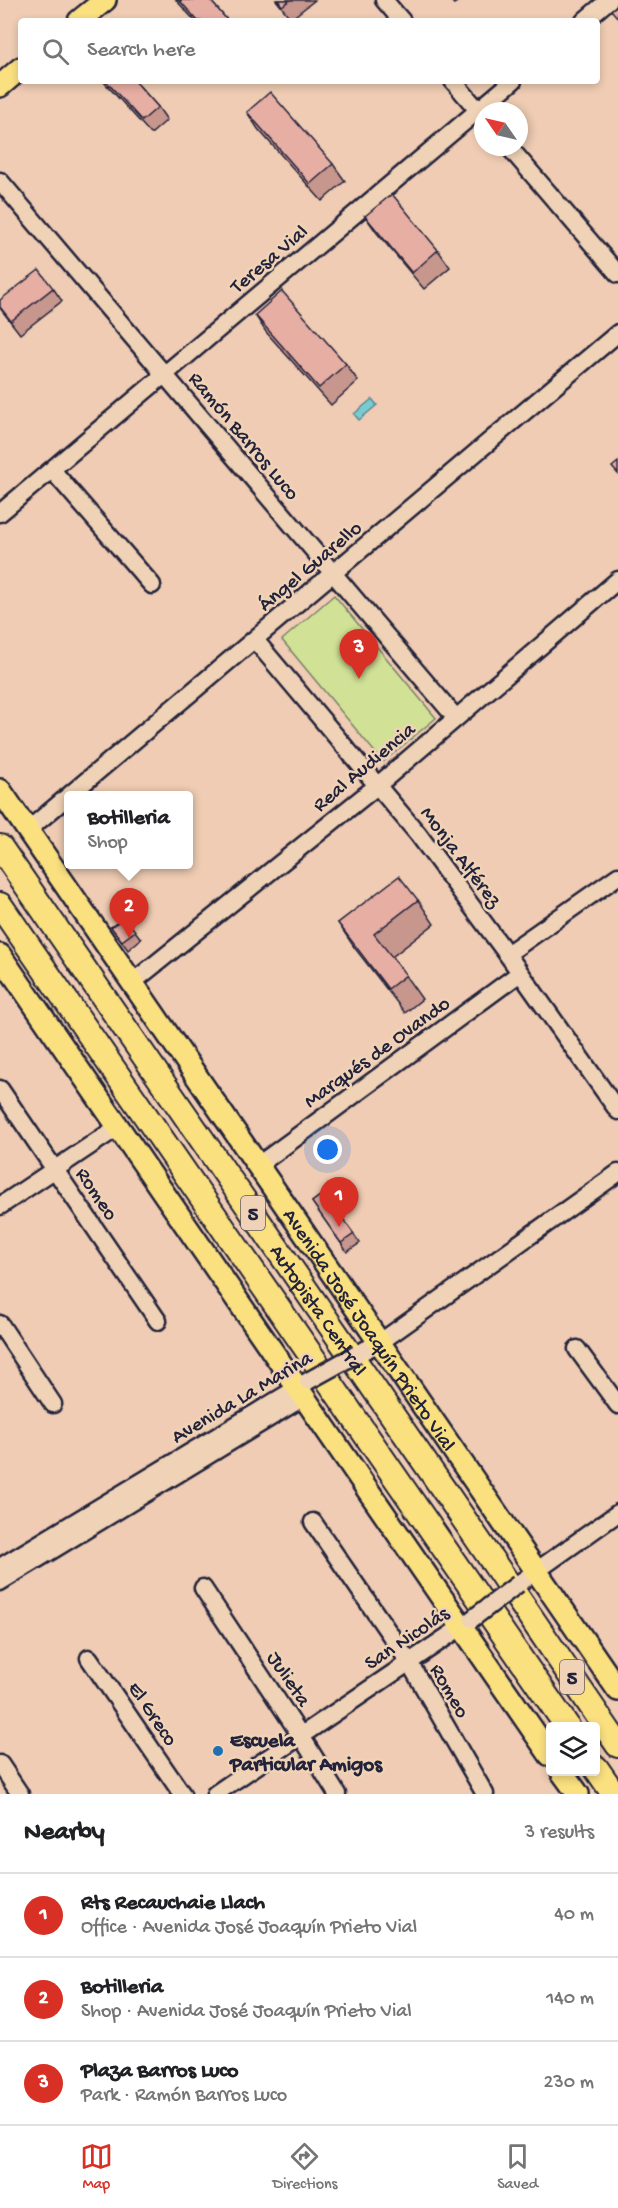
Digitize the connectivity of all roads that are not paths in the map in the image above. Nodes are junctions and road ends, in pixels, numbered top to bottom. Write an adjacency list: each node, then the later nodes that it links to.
1 (105, 0): 4 (main road)
2 (384, 0): 5 (street)
3 (609, 0): 6 (street)
4 (83, 18)
5 (399, 18)
6 (588, 18)
7 (18, 71): 10 (main road)
8 (456, 84): 12 (street)
9 (510, 84): 11 (street, Teresa Vial)
10 (0, 86)
11 (492, 102)
12 (474, 105)
13 (474, 119): 18 (street, Teresa Vial)
14 (517, 156): 16 (street)
15 (0, 181): 18 (street, Ramón Barros Luco)
16 (618, 274)
17 (618, 333): 21 (street, Ángel Guarello)
18 (165, 375): 19 (street, Teresa Vial); 21 (street, Ramón Barros Luco)
19 (52, 470): 20 (street, Teresa Vial); 23 (street)
20 (0, 513)
21 (333, 574): 24 (street, Ángel Guarello); 25 (street, Ramón Barros Luco)
22 (618, 580): 25 (street, Real Audiencia)
23 (152, 585)
24 (255, 640): 26 (street, Monja Alférez); 28 (street, Ángel Guarello)
25 (456, 718): 26 (street, Real Audiencia)
26 (378, 785): 34 (street, Monja Alférez); 37 (street, Real Audiencia)
27 (0, 790): 30 (main road, Avenida José Joaquín Prieto Vial)
28 (75, 791)
29 (64, 800): 30 (street, Ángel Guarello)
30 (28, 830): 37 (main road, Avenida José Joaquín Prieto Vial)
31 (0, 847): 65 (highway, Autopista Central / 5)
32 (618, 876): 34 (street)
33 (0, 904): 63 (highway, Autopista Central / 5)
34 (507, 954): 36 (street, Monja Alférez)
35 (0, 955): 40 (main road)
36 (520, 973): 39 (street, Monja Alférez); 41 (street, Marqués de Ovando)
37 (133, 982): 41 (main road, Avenida José Joaquín Prieto Vial)
38 (0, 1089): 42 (street, Romeo)
39 (618, 1111)
40 (118, 1127): 42 (street); 49 (main road)
41 (257, 1166): 47 (main road, Avenida José Joaquín Prieto Vial)
42 (55, 1169): 44 (street); 45 (street, Romeo)
43 (618, 1173): 47 (street, Avenida La Marina)
44 (0, 1206)
45 (158, 1321)
46 (0, 1324): 50 (street)
47 (379, 1342): 49 (street, Avenida La Marina, bridge); 56 (main road, Avenida José Joaquín Prieto Vial)
48 (577, 1349): 51 (street)
49 (303, 1389): 52 (street, Avenida La Marina); 59 (main road)
50 (53, 1404)
51 (618, 1405)
52 (126, 1498): 55 (street, Avenida La Marina); 57 (street, Avenida La Marina)
53 (618, 1512): 56 (street, San Nicolás)
54 (313, 1522): 61 (street, Romeo)
55 (0, 1568)
56 (536, 1571): 59 (street, San Nicolás, bridge); 62 (main road, Avenida José Joaquín Prieto Vial)
57 (0, 1582)
58 (203, 1588): 64 (street, Julieta)
59 (467, 1623): 61 (street, San Nicolás); 66 (main road)
60 (89, 1658): 71 (street, El Greco)
61 (409, 1662): 64 (street, San Nicolás); 74 (street, Romeo)
62 (618, 1690)
63 (564, 1722)
64 (301, 1736): 72 (street, San Nicolás); 73 (street, Julieta)
65 (618, 1745)
66 (546, 1749)
67 (0, 1764): 70 (street)
68 (600, 1774): 76 (highway)
69 (565, 1776): 75 (main road)
70 (20, 1794)
71 (182, 1794)
72 (215, 1794)
73 (337, 1794)
74 (485, 1794)
75 (578, 1794)
76 (614, 1794)

